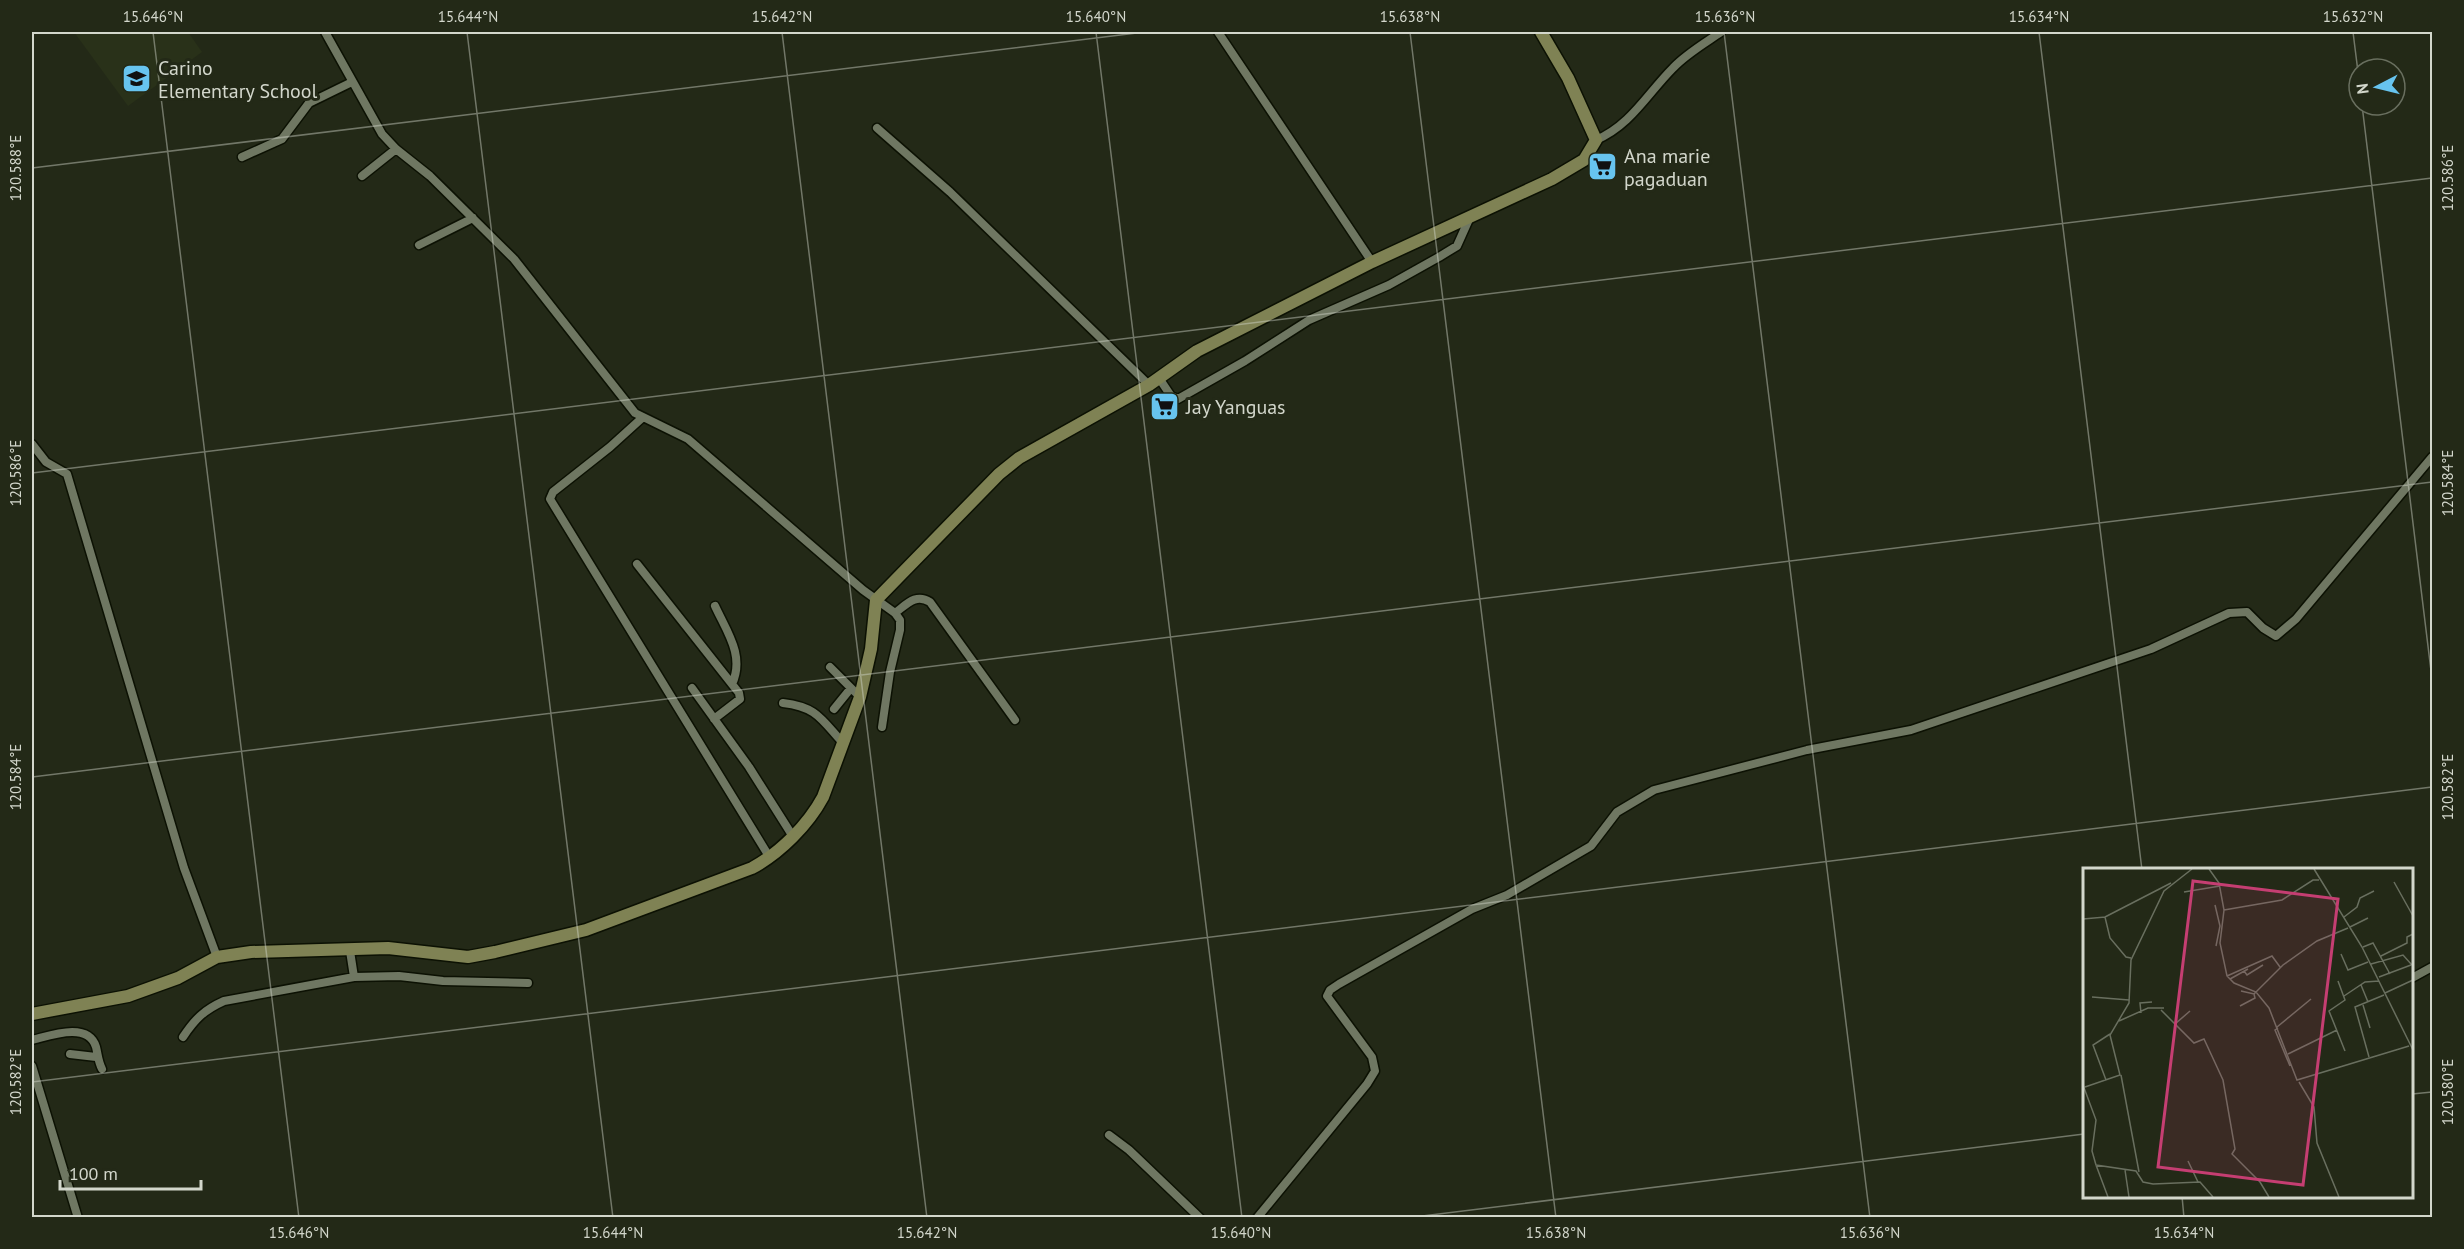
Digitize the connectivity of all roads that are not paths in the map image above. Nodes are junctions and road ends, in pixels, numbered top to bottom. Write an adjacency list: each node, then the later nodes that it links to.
1 (325, 32): 5 (street)
2 (1218, 32): 14 (street)
3 (1541, 32): 7 (street)
4 (1721, 32): 7 (street)
5 (352, 82): 8 (street); 9 (street)
6 (877, 128): 15 (street)
7 (1596, 140): 11 (street)
8 (396, 149): 10 (street); 12 (street)
9 (242, 158)
10 (362, 176)
11 (1470, 217): 14 (street); 15 (street)
12 (473, 218): 13 (street); 16 (street)
13 (419, 245)
14 (1372, 262): 15 (street)
15 (1154, 381): 20 (street)
16 (642, 418): 20 (street); 34 (street)
17 (32, 444): 36 (street)
18 (2433, 457): 51 (street)
19 (637, 564): 24 (street)
20 (876, 600): 22 (street); 26 (street)
21 (715, 606): 24 (street)
22 (895, 613): 30 (street); 31 (street)
23 (830, 667): 26 (street)
24 (732, 684): 29 (street)
25 (692, 688): 29 (street)
26 (856, 692): 28 (street); 32 (street)
27 (783, 703): 32 (street)
28 (834, 709)
29 (714, 719): 33 (street)
30 (1015, 720)
31 (882, 727)
32 (843, 743): 33 (street)
33 (792, 835): 34 (street)
34 (770, 858): 35 (street)
35 (350, 953): 36 (street); 38 (street)
36 (217, 957): 41 (street)
37 (2433, 967): 39 (street)
38 (353, 976): 40 (street); 42 (street)
39 (2413, 977)
40 (528, 983)
41 (32, 1014)
42 (183, 1037)
43 (32, 1040): 45 (street)
44 (70, 1054): 45 (street)
45 (96, 1058): 47 (street)
46 (32, 1066): 49 (street)
47 (102, 1069)
48 (1109, 1135): 50 (street)
49 (78, 1218)
50 (1200, 1218)
51 (1257, 1218)

